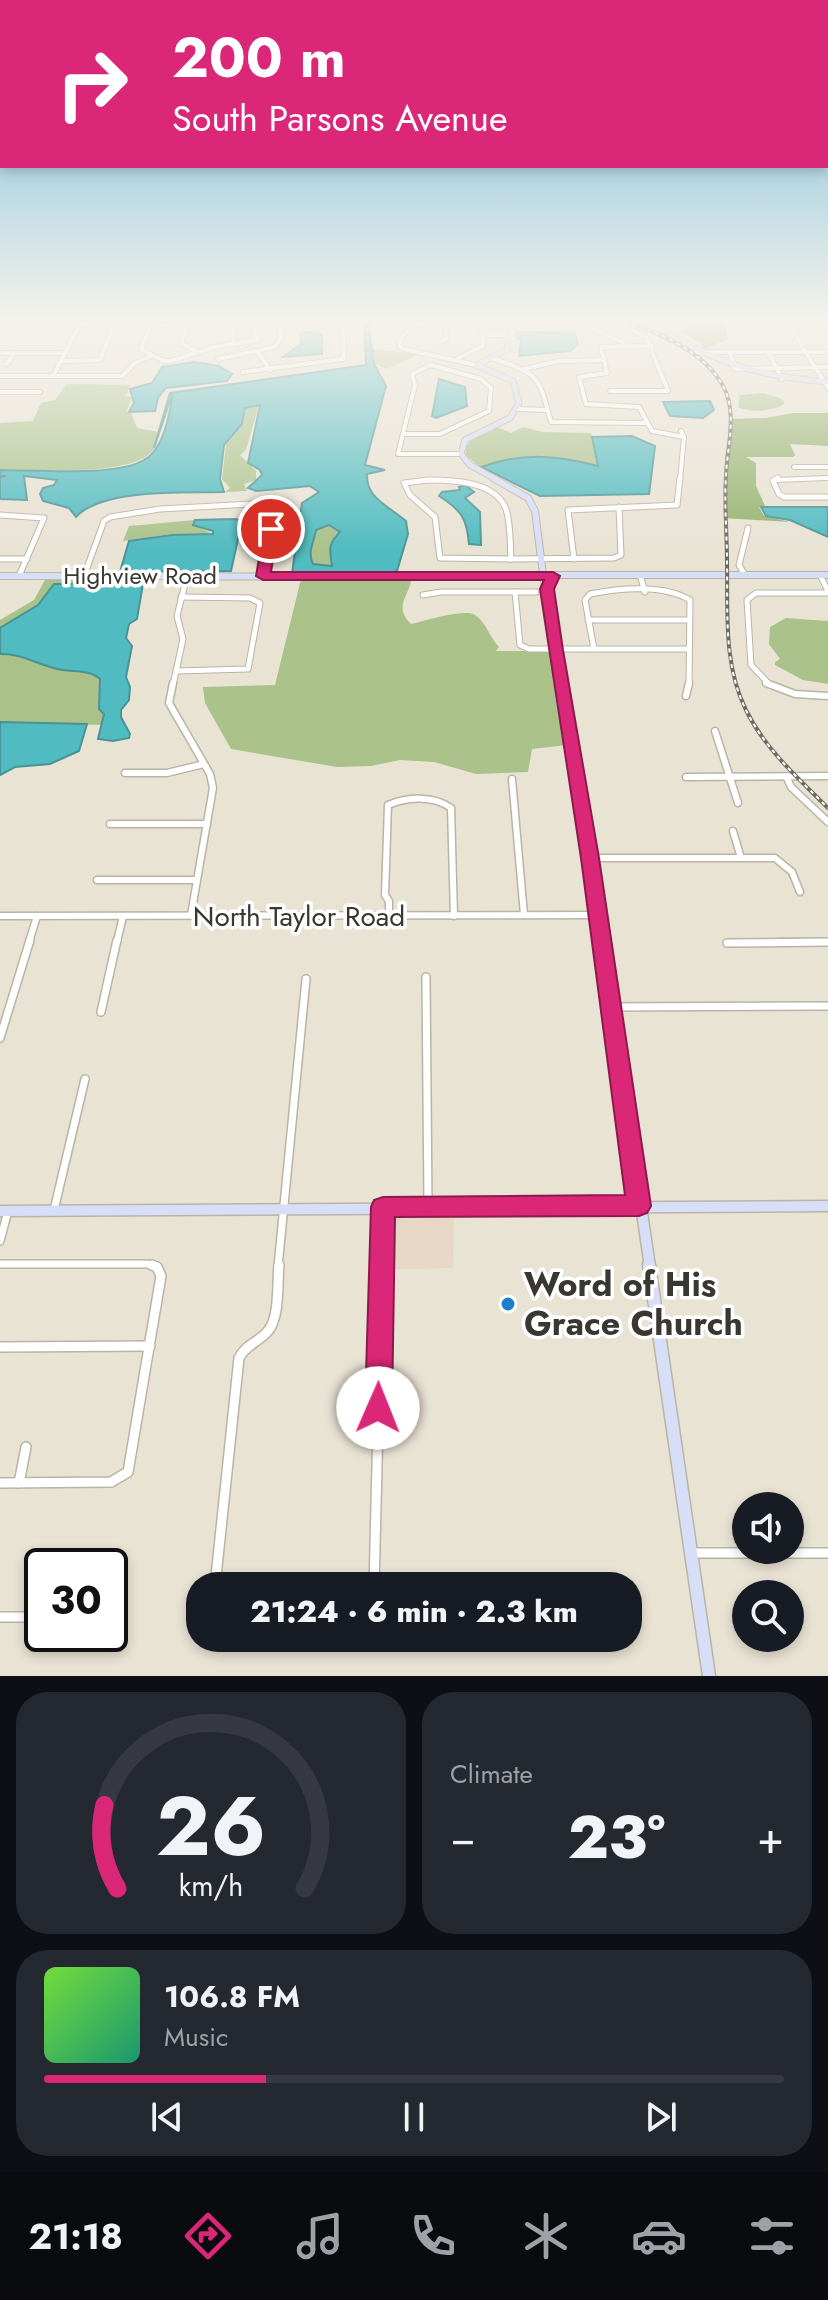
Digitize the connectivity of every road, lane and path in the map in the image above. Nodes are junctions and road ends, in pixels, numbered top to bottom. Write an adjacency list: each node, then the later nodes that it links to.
1 (412, 395): 9 (street)
2 (491, 395): 9 (street)
3 (517, 395): 6 (street)
4 (543, 395): 7 (street)
5 (584, 395): 8 (street)
6 (518, 409): 7 (street); 10 (street)
7 (546, 410): 8 (street)
8 (646, 423): 17 (street)
9 (403, 434): 10 (street)
10 (461, 454): 14 (street)
11 (794, 467): 12 (street)
12 (828, 467)
13 (828, 478): 16 (street)
14 (497, 479): 15 (street); 24 (street)
15 (478, 486): 23 (street); 23 (street)
16 (828, 497)
17 (619, 507): 22 (street); 22 (street)
18 (0, 515): 21 (street)
19 (748, 528): 26 (street)
20 (0, 559): 21 (street)
21 (27, 559): 29 (street)
22 (574, 559): 24 (street)
23 (511, 560): 24 (street)
24 (546, 574): 25 (street, Highview Road); 32 (street, Highview Road); 43 (street)
25 (640, 575): 26 (street, Highview Road); 35 (street)
26 (745, 575): 27 (street, Highview Road)
27 (824, 575): 36 (street)
28 (0, 576): 29 (street, Highview Road)
29 (19, 576): 30 (street, Highview Road)
30 (84, 576): 31 (street, Highview Road); 32 (street)
31 (187, 576): 32 (street, Highview Road); 38 (street)
32 (263, 576)
33 (515, 592): 34 (street); 37 (street); 43 (street)
34 (536, 592)
35 (645, 592): 39 (street); 40 (street)
36 (828, 592): 46 (street)
37 (423, 595)
38 (181, 597): 44 (street); 44 (street)
39 (588, 620): 40 (street); 41 (street)
40 (689, 620): 42 (street)
41 (594, 649): 42 (street); 43 (street)
42 (689, 649): 45 (street)
43 (555, 650): 60 (street)
44 (176, 671): 48 (street)
45 (686, 696)
46 (828, 696)
47 (715, 731): 52 (street)
48 (204, 764): 49 (street); 58 (street)
49 (125, 773)
50 (828, 776): 53 (street)
51 (686, 777): 52 (street)
52 (731, 778): 53 (street); 55 (street)
53 (787, 778): 56 (street)
54 (512, 779): 67 (street)
55 (738, 803)
56 (828, 822)
57 (110, 824): 58 (street)
58 (207, 824): 63 (street)
59 (733, 831): 61 (street)
60 (590, 858): 61 (street); 68 (street)
61 (741, 858): 64 (street)
62 (97, 880): 63 (street)
63 (197, 880): 65 (street)
64 (800, 892)
65 (191, 915): 66 (street, North Taylor Road); 71 (street, North Taylor Road)
66 (389, 915): 72 (street, North Taylor Road); 72 (street)
67 (524, 915): 68 (street, North Taylor Road); 72 (street, North Taylor Road)
68 (597, 915): 78 (street)
69 (0, 916): 70 (street, North Taylor Road)
70 (37, 916): 71 (street, North Taylor Road); 80 (street)
71 (123, 916): 79 (street)
72 (454, 916)
73 (828, 942): 74 (street)
74 (727, 943)
75 (426, 977): 86 (street)
76 (306, 979): 84 (street)
77 (828, 1006): 78 (street)
78 (610, 1007): 82 (street)
79 (101, 1012)
80 (0, 1038)
81 (85, 1079): 87 (street)
82 (639, 1206): 83 (street); 86 (street); 96 (street)
83 (828, 1206)
84 (284, 1207): 85 (street); 87 (street); 98 (street)
85 (383, 1207): 86 (street); 99 (street)
86 (428, 1207)
87 (54, 1210): 88 (street)
88 (4, 1211): 89 (street)
89 (0, 1241)
90 (0, 1264): 91 (street)
91 (150, 1346): 92 (street); 95 (street)
92 (0, 1347)
93 (26, 1447): 95 (street)
94 (0, 1483): 95 (street)
95 (19, 1483)
96 (690, 1553): 97 (street); 102 (street)
97 (828, 1553)
98 (216, 1572)
99 (374, 1572)
100 (0, 1617): 101 (street)
101 (24, 1617)
102 (709, 1676)

